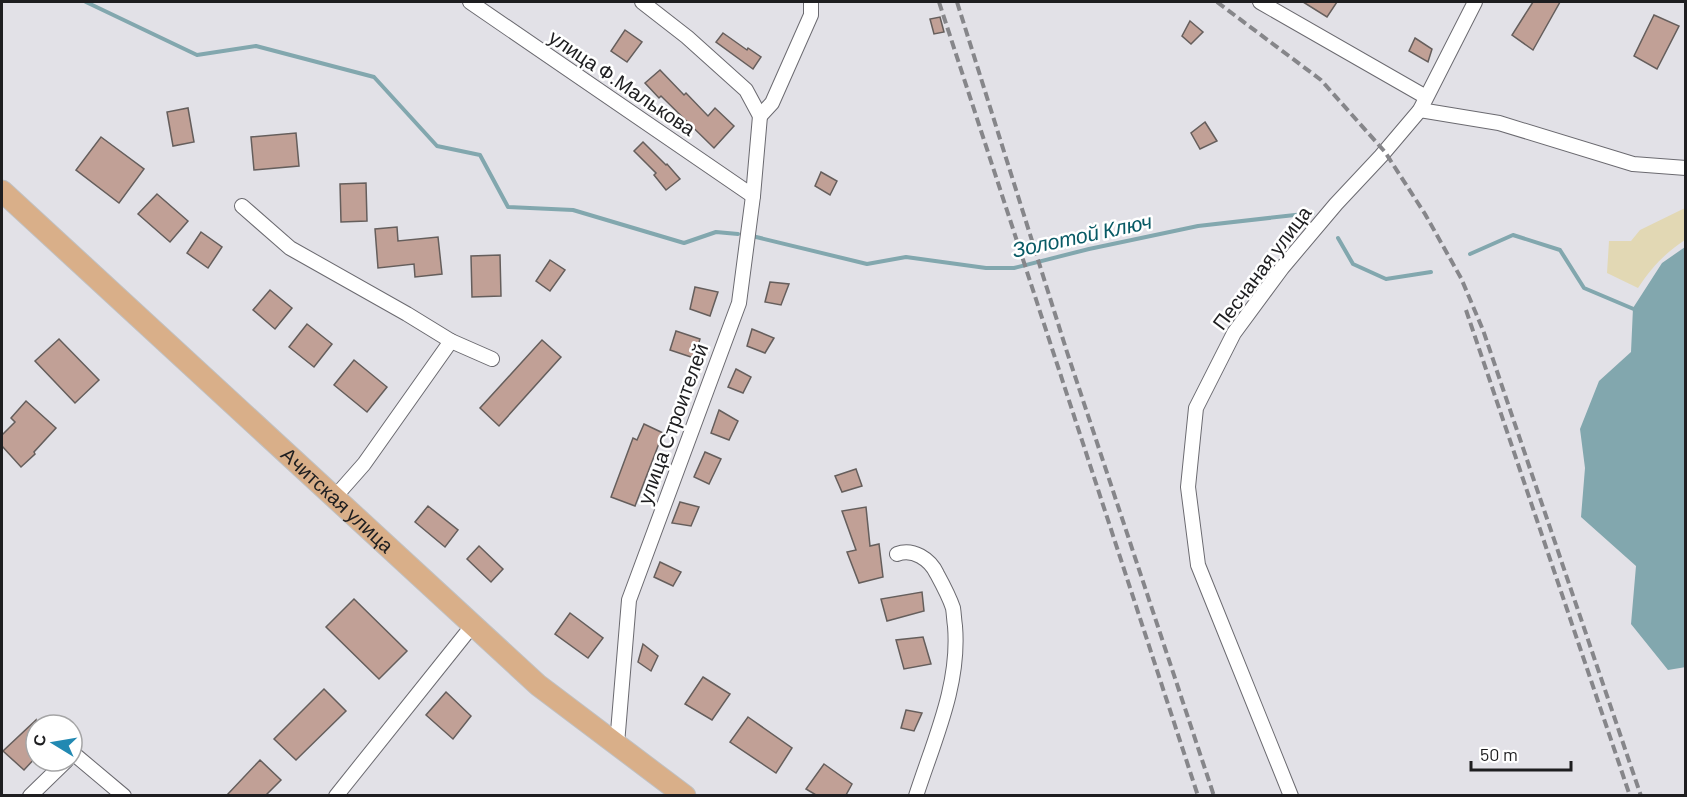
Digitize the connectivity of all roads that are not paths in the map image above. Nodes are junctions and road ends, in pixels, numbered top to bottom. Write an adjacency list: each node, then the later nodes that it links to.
1 (470, 2): 10 (street, улица Ф.Малькова)
2 (642, 2): 7 (street)
3 (811, 2): 7 (street)
4 (1260, 2): 6 (street)
5 (1475, 2): 6 (street, Песчаная улица)
6 (1423, 104): 8 (street); 25 (street, Песчаная улица)
7 (760, 116): 10 (street, улица Строителей)
8 (1686, 168)
9 (2, 191): 14 (main road, Ачитская улица)
10 (753, 196): 17 (street, улица Строителей)
11 (242, 206): 12 (street)
12 (451, 341): 13 (street); 14 (street)
13 (492, 360)
14 (333, 498): 16 (main road, Ачитская улица)
15 (897, 554): 24 (street)
16 (472, 626): 17 (main road, Ачитская улица); 23 (street)
17 (617, 744): 20 (main road, Ачитская улица)
18 (84, 766): 22 (street)
19 (54, 773): 21 (street)
20 (676, 793)
21 (30, 795)
22 (124, 795)
23 (336, 795)
24 (916, 795)
25 (1291, 795)

